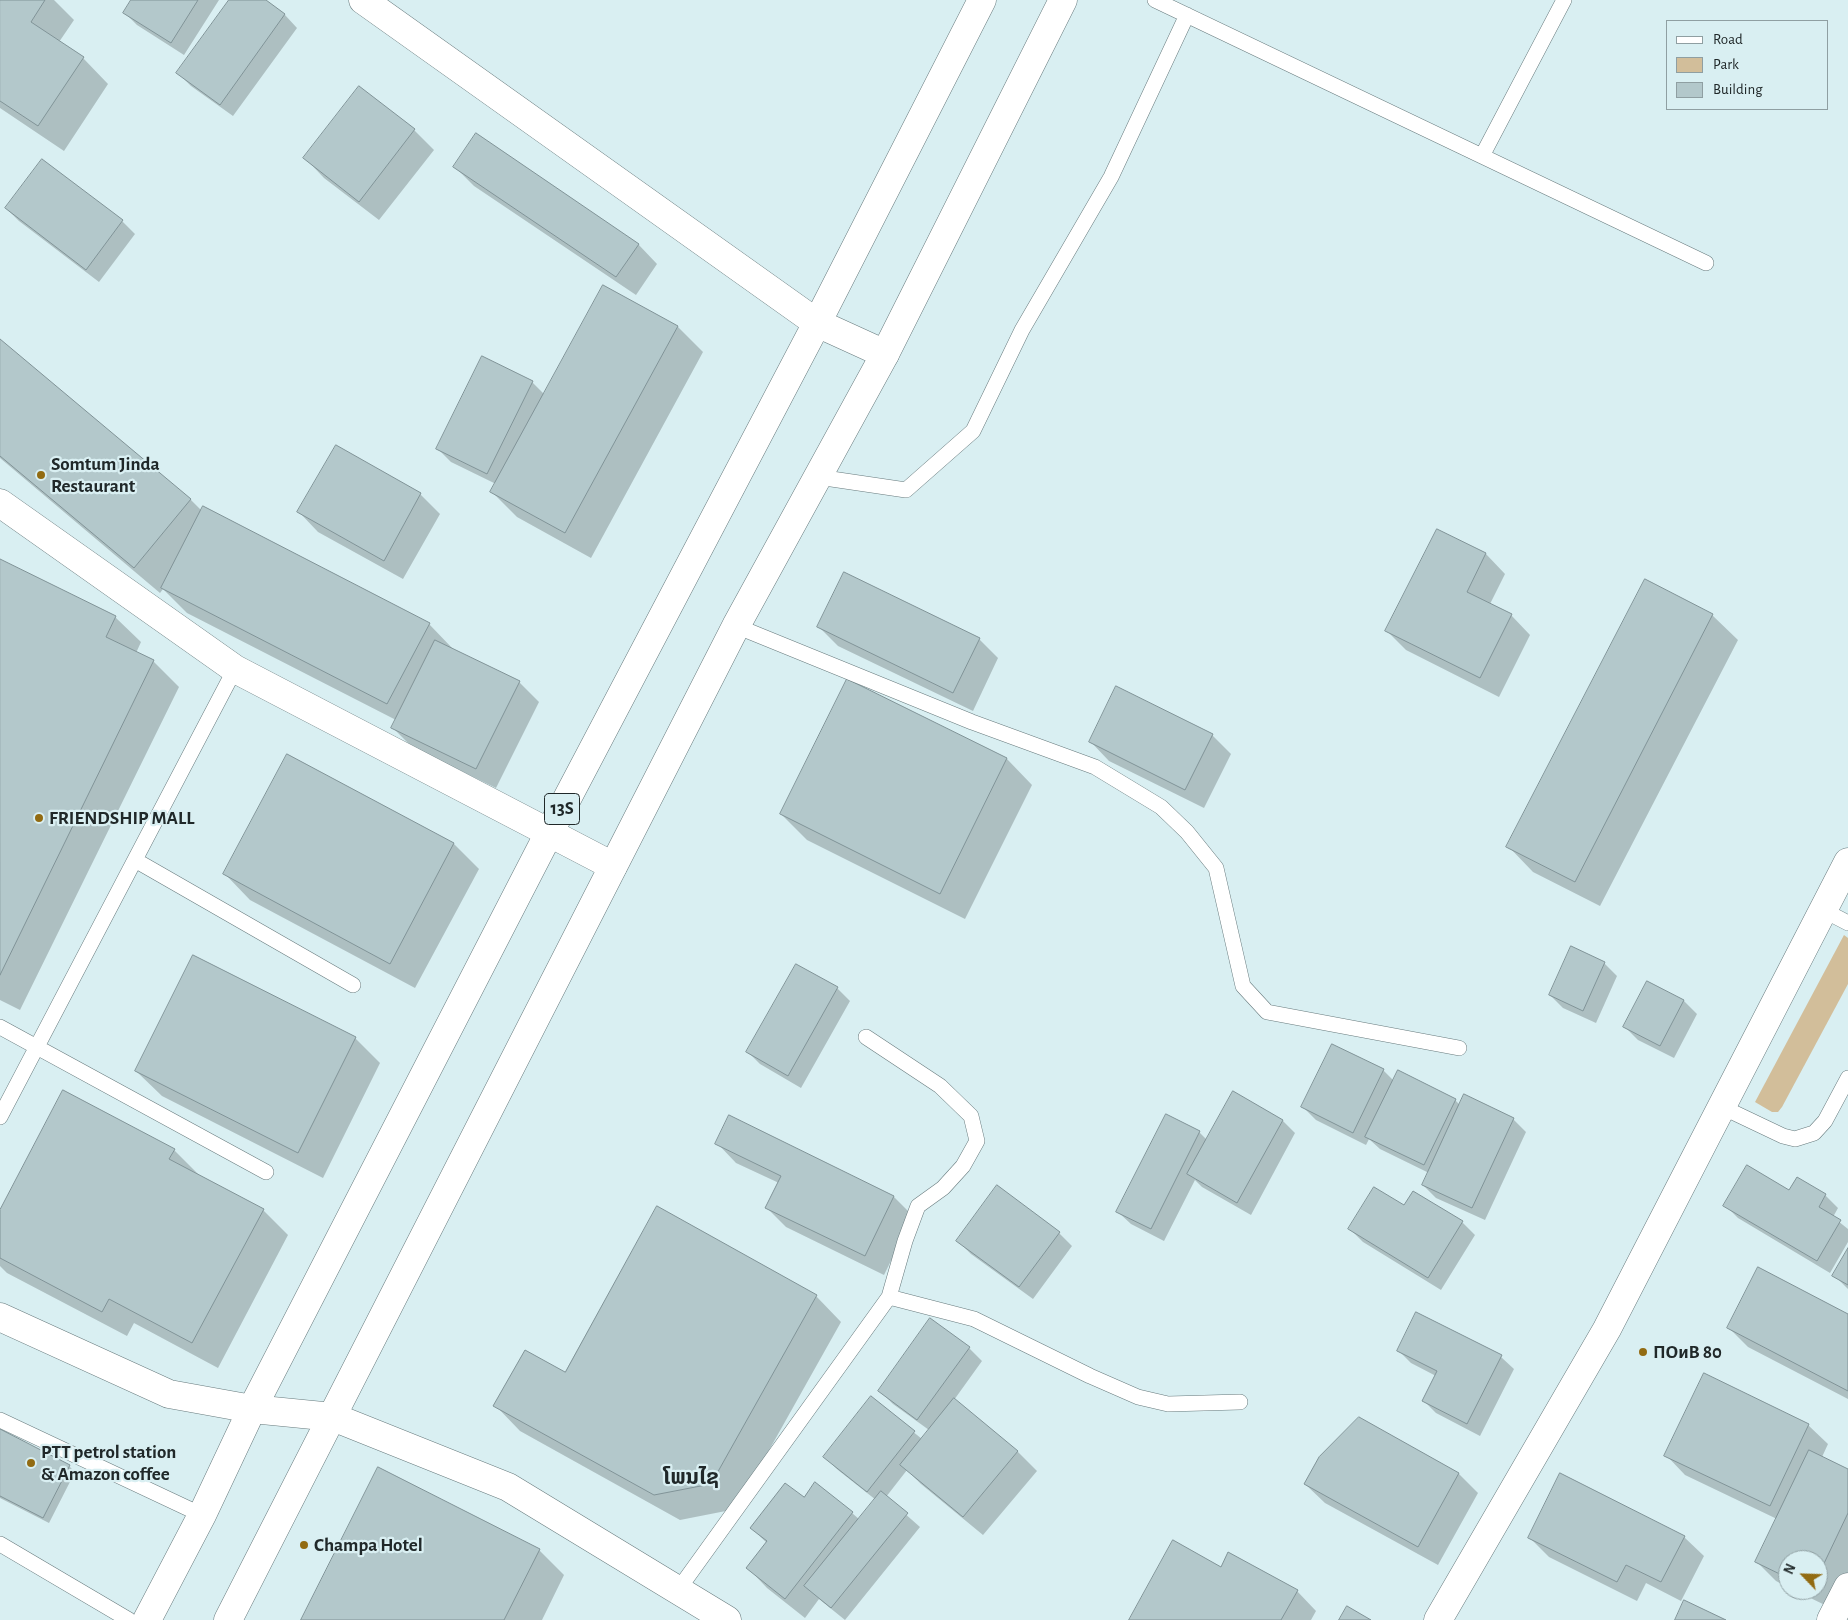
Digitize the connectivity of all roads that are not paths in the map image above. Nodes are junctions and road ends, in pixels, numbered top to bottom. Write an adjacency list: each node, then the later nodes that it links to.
1 (363, 0): 9 (main road)
2 (982, 0): 9 (main road, 13S)
3 (1063, 0): 10 (main road)
4 (1155, 0): 6 (lane)
5 (1564, 0): 7 (lane)
6 (1187, 15): 7 (lane); 11 (lane)
7 (1482, 156): 8 (lane)
8 (1706, 263)
9 (817, 323): 10 (main road); 15 (main road, 13S)
10 (885, 354): 11 (main road)
11 (818, 477): 13 (main road)
12 (0, 503): 14 (main road)
13 (736, 626): 18 (main road); 25 (lane)
14 (235, 669): 15 (main road); 16 (lane)
15 (549, 833): 18 (main road); 33 (main road, 13S)
16 (134, 860): 21 (lane); 24 (lane)
17 (1848, 862): 19 (main road)
18 (613, 866): 34 (main road)
19 (1823, 910): 20 (lane); 27 (main road)
20 (1848, 923)
21 (353, 985)
22 (0, 1027): 24 (lane)
23 (866, 1037): 30 (lane)
24 (37, 1047): 28 (lane); 29 (lane)
25 (1459, 1048)
26 (1848, 1078): 27 (lane)
27 (1722, 1107): 44 (main road)
28 (0, 1117)
29 (266, 1172)
30 (889, 1297): 32 (lane); 39 (lane)
31 (0, 1317): 33 (main road)
32 (1240, 1402)
33 (252, 1409): 34 (main road); 36 (main road, 13S)
34 (333, 1417): 39 (main road); 42 (main road)
35 (0, 1420): 36 (lane)
36 (202, 1515): 41 (main road, 13S)
37 (0, 1544): 40 (lane)
38 (1848, 1587): 45 (main road)
39 (678, 1590): 43 (main road)
40 (129, 1620)
41 (147, 1620)
42 (228, 1620)
43 (726, 1620)
44 (1438, 1620)
45 (1831, 1620)

